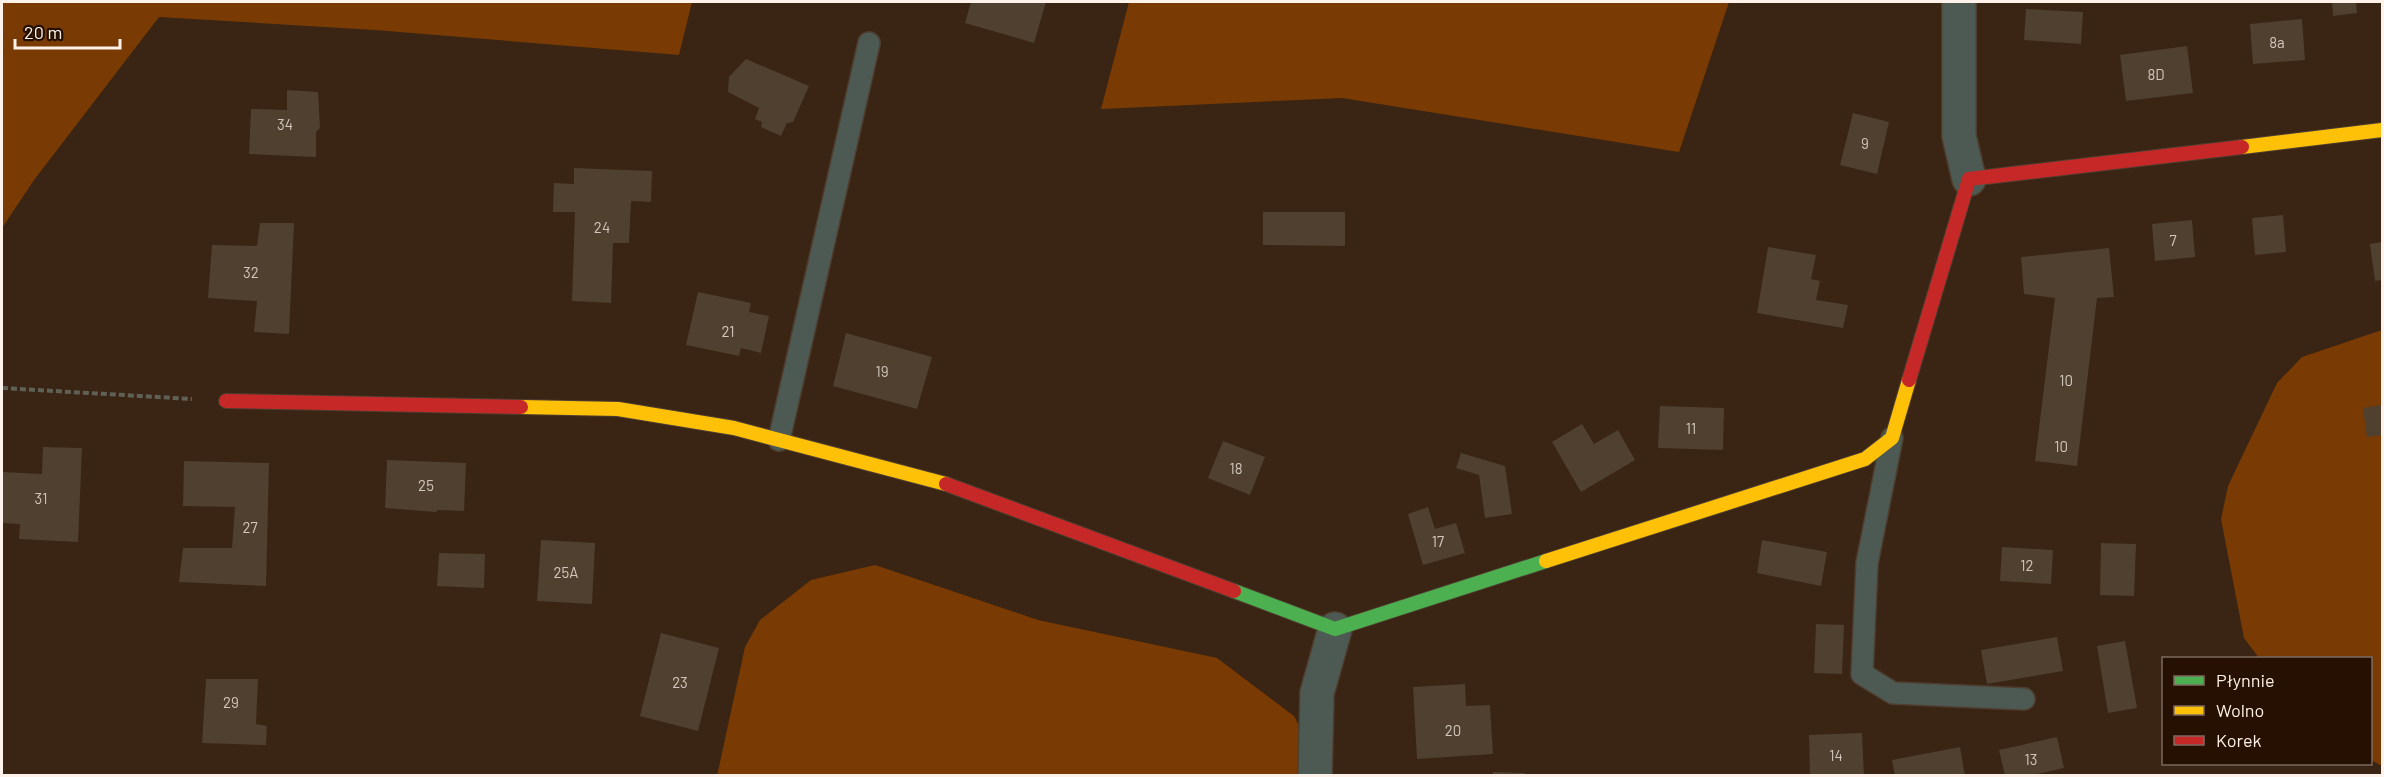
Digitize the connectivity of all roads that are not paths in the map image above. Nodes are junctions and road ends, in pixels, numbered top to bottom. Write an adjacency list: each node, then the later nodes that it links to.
1 (1959, 2): 4 (street)
2 (869, 43): 7 (lane)
3 (2382, 130): 4 (street)
4 (1969, 179): 6 (street)
5 (226, 401): 7 (street)
6 (1892, 438): 8 (street); 9 (lane)
7 (779, 440): 8 (street)
8 (1335, 629): 10 (street)
9 (2024, 699)
10 (1315, 776)

